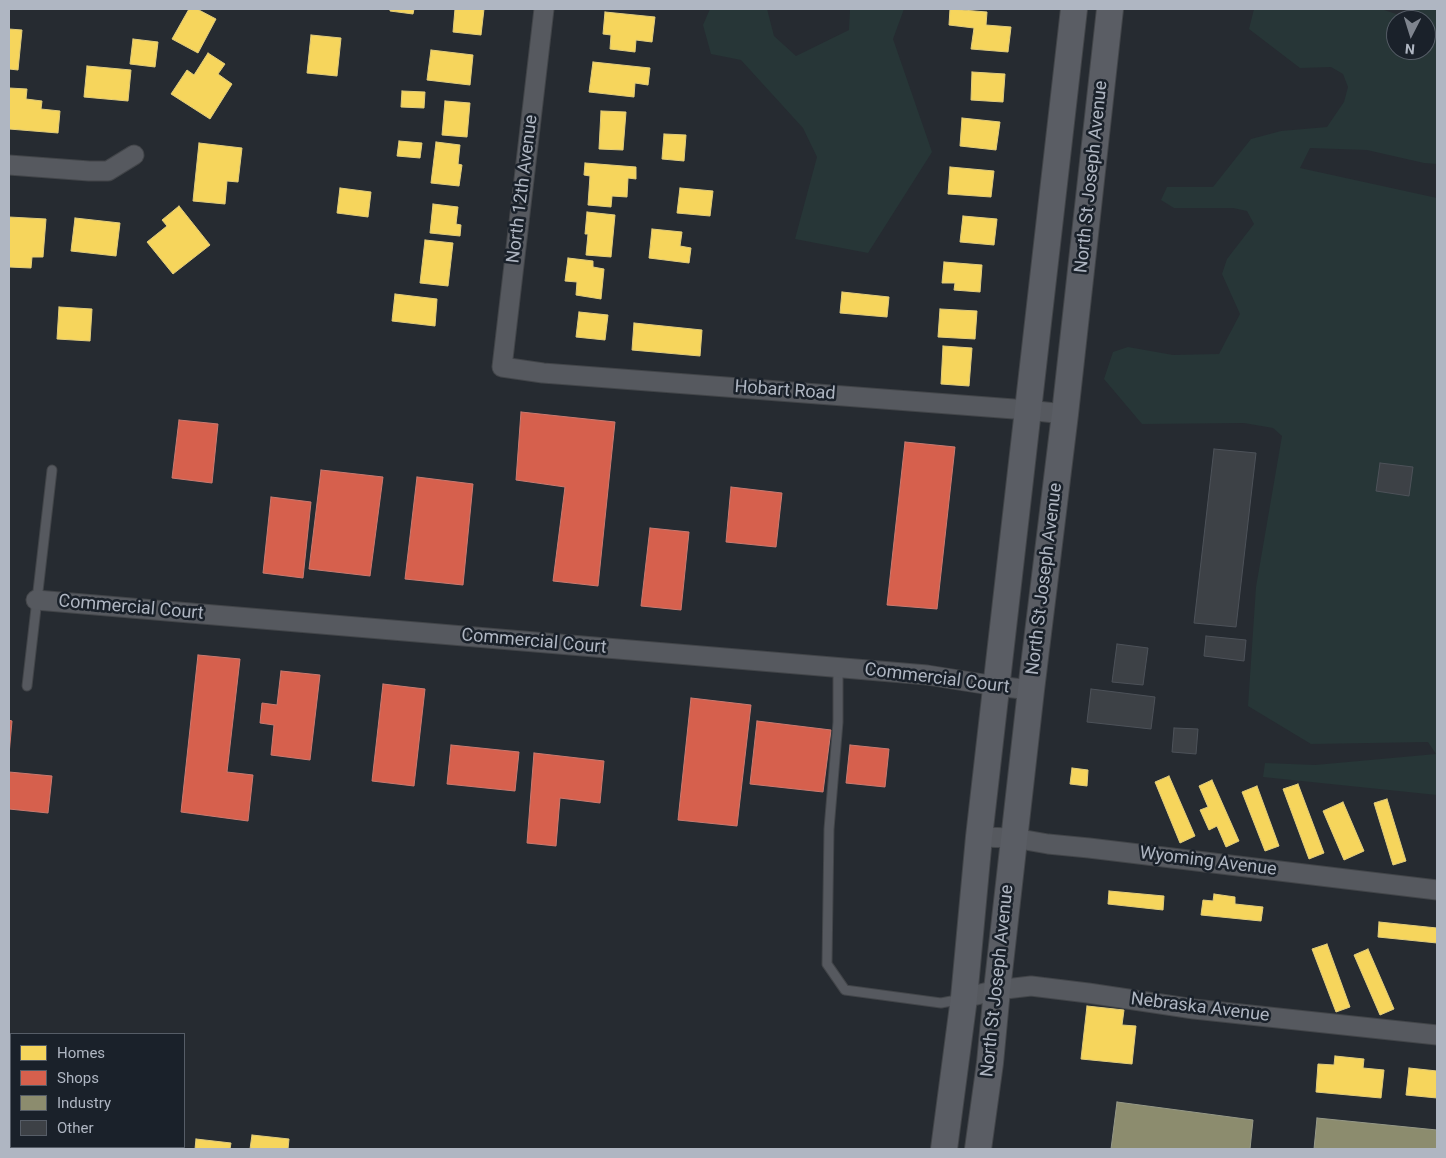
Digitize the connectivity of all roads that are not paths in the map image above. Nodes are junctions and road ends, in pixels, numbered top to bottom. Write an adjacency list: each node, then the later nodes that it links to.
1 (544, 9): 6 (street, North 12th Avenue)
2 (1074, 9): 7 (main road, North St Joseph Avenue)
3 (1110, 9): 8 (main road, North St Joseph Avenue)
4 (134, 155): 5 (street)
5 (9, 165)
6 (504, 367): 7 (street, Hobart Road)
7 (1027, 410): 8 (street, Hobart Road); 13 (main road, North St Joseph Avenue)
8 (1065, 414): 14 (main road, North St Joseph Avenue)
9 (52, 470): 10 (lane)
10 (36, 600): 11 (street, Commercial Court); 12 (lane)
11 (838, 668): 13 (street, Commercial Court); 19 (lane)
12 (27, 686)
13 (996, 686): 14 (street, Commercial Court); 15 (main road, North St Joseph Avenue)
14 (1032, 690): 16 (main road, North St Joseph Avenue)
15 (980, 837): 16 (street, Wyoming Avenue); 19 (main road, North St Joseph Avenue)
16 (1014, 838): 17 (street, Wyoming Avenue); 18 (main road, North St Joseph Avenue)
17 (1437, 890)
18 (997, 990): 19 (street, Nebraska Avenue); 20 (street, Nebraska Avenue); 22 (main road, North St Joseph Avenue)
19 (964, 998): 21 (main road, North St Joseph Avenue)
20 (1437, 1035)
21 (944, 1149)
22 (978, 1149)

